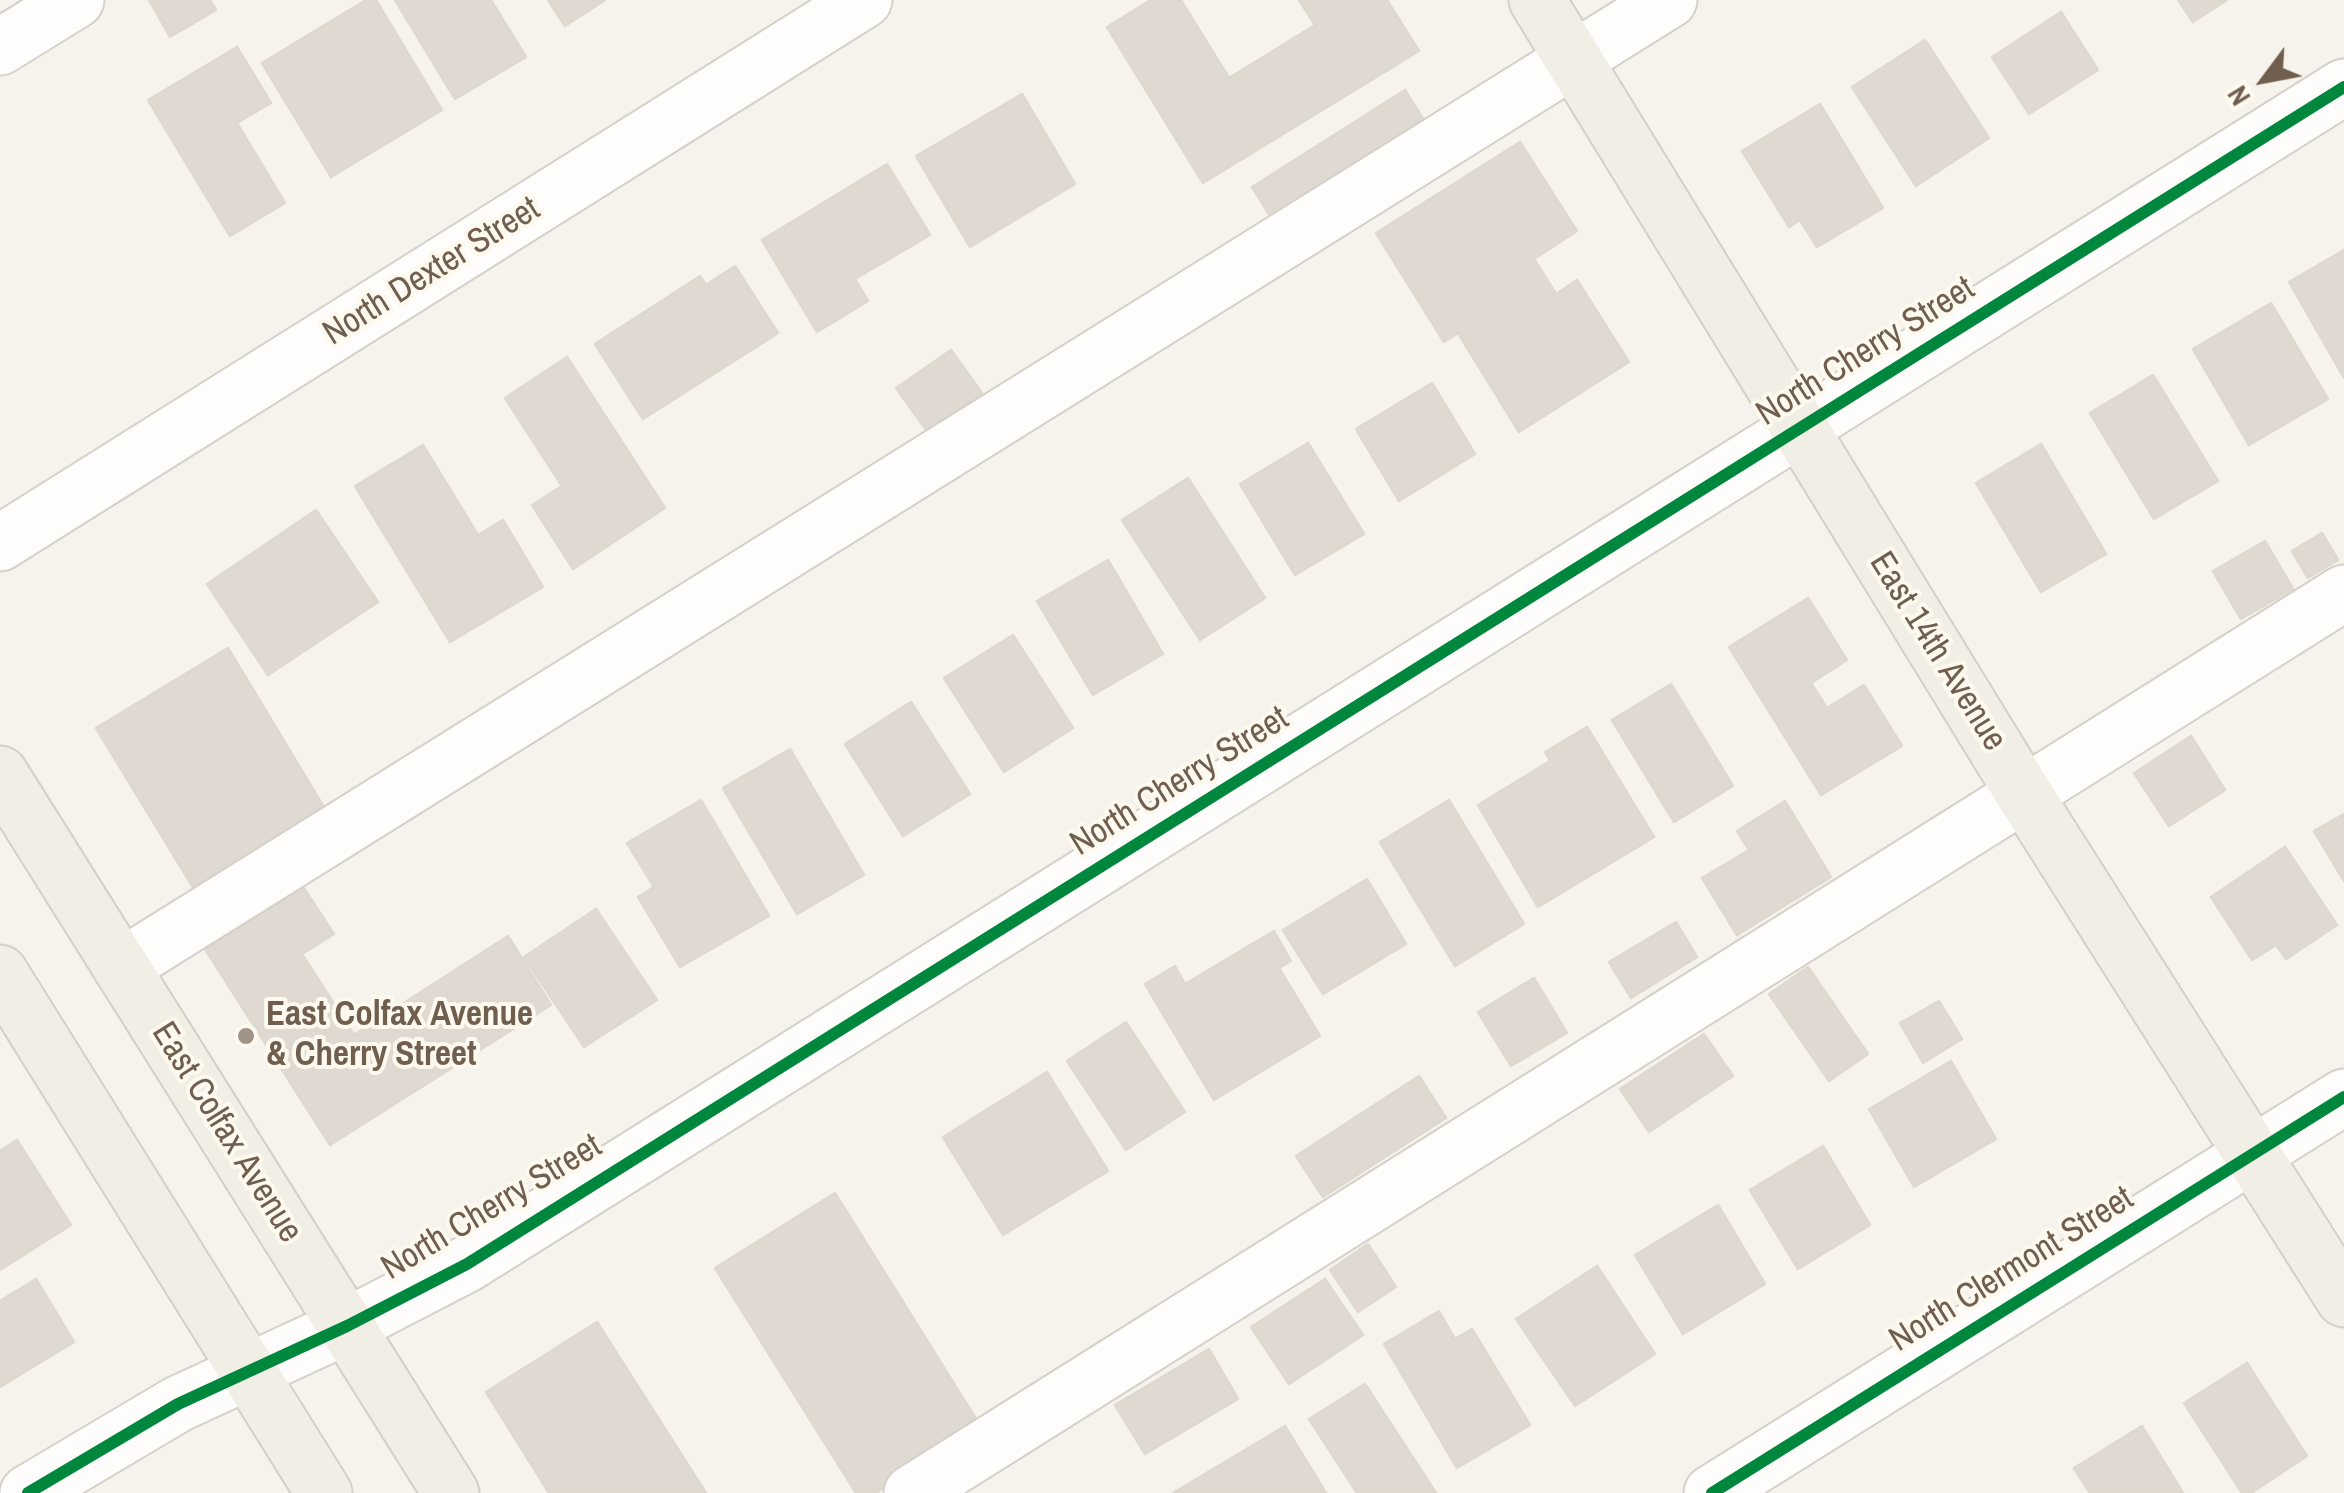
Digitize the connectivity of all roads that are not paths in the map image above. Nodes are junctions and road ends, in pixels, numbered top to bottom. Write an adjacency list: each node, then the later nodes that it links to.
1 (76, 0): 5 (street)
2 (864, 0): 9 (street, North Dexter Street)
3 (1537, 0): 6 (main road, East 14th Avenue)
4 (1669, 0): 6 (street)
5 (0, 48)
6 (1574, 58): 8 (main road, East 14th Avenue); 13 (street)
7 (2344, 86): 8 (street, North Cherry Street)
8 (1799, 430): 12 (main road, East 14th Avenue); 18 (street, North Cherry Street)
9 (0, 543)
10 (2344, 593): 12 (street)
11 (0, 774): 13 (main road, East Colfax Avenue)
12 (2024, 794): 16 (main road, East 14th Avenue); 23 (street)
13 (122, 967): 18 (main road, East Colfax Avenue)
14 (0, 973): 19 (main road)
15 (2344, 1097): 16 (street, North Clermont Street)
16 (2253, 1155): 17 (main road, East 14th Avenue); 24 (street, North Clermont Street)
17 (2344, 1299)
18 (347, 1326): 19 (street, North Cherry Street); 22 (main road, East Colfax Avenue)
19 (247, 1370): 20 (street, North Cherry Street); 21 (main road)
20 (28, 1493)
21 (324, 1493)
22 (450, 1493)
23 (912, 1493)
24 (1712, 1493)

